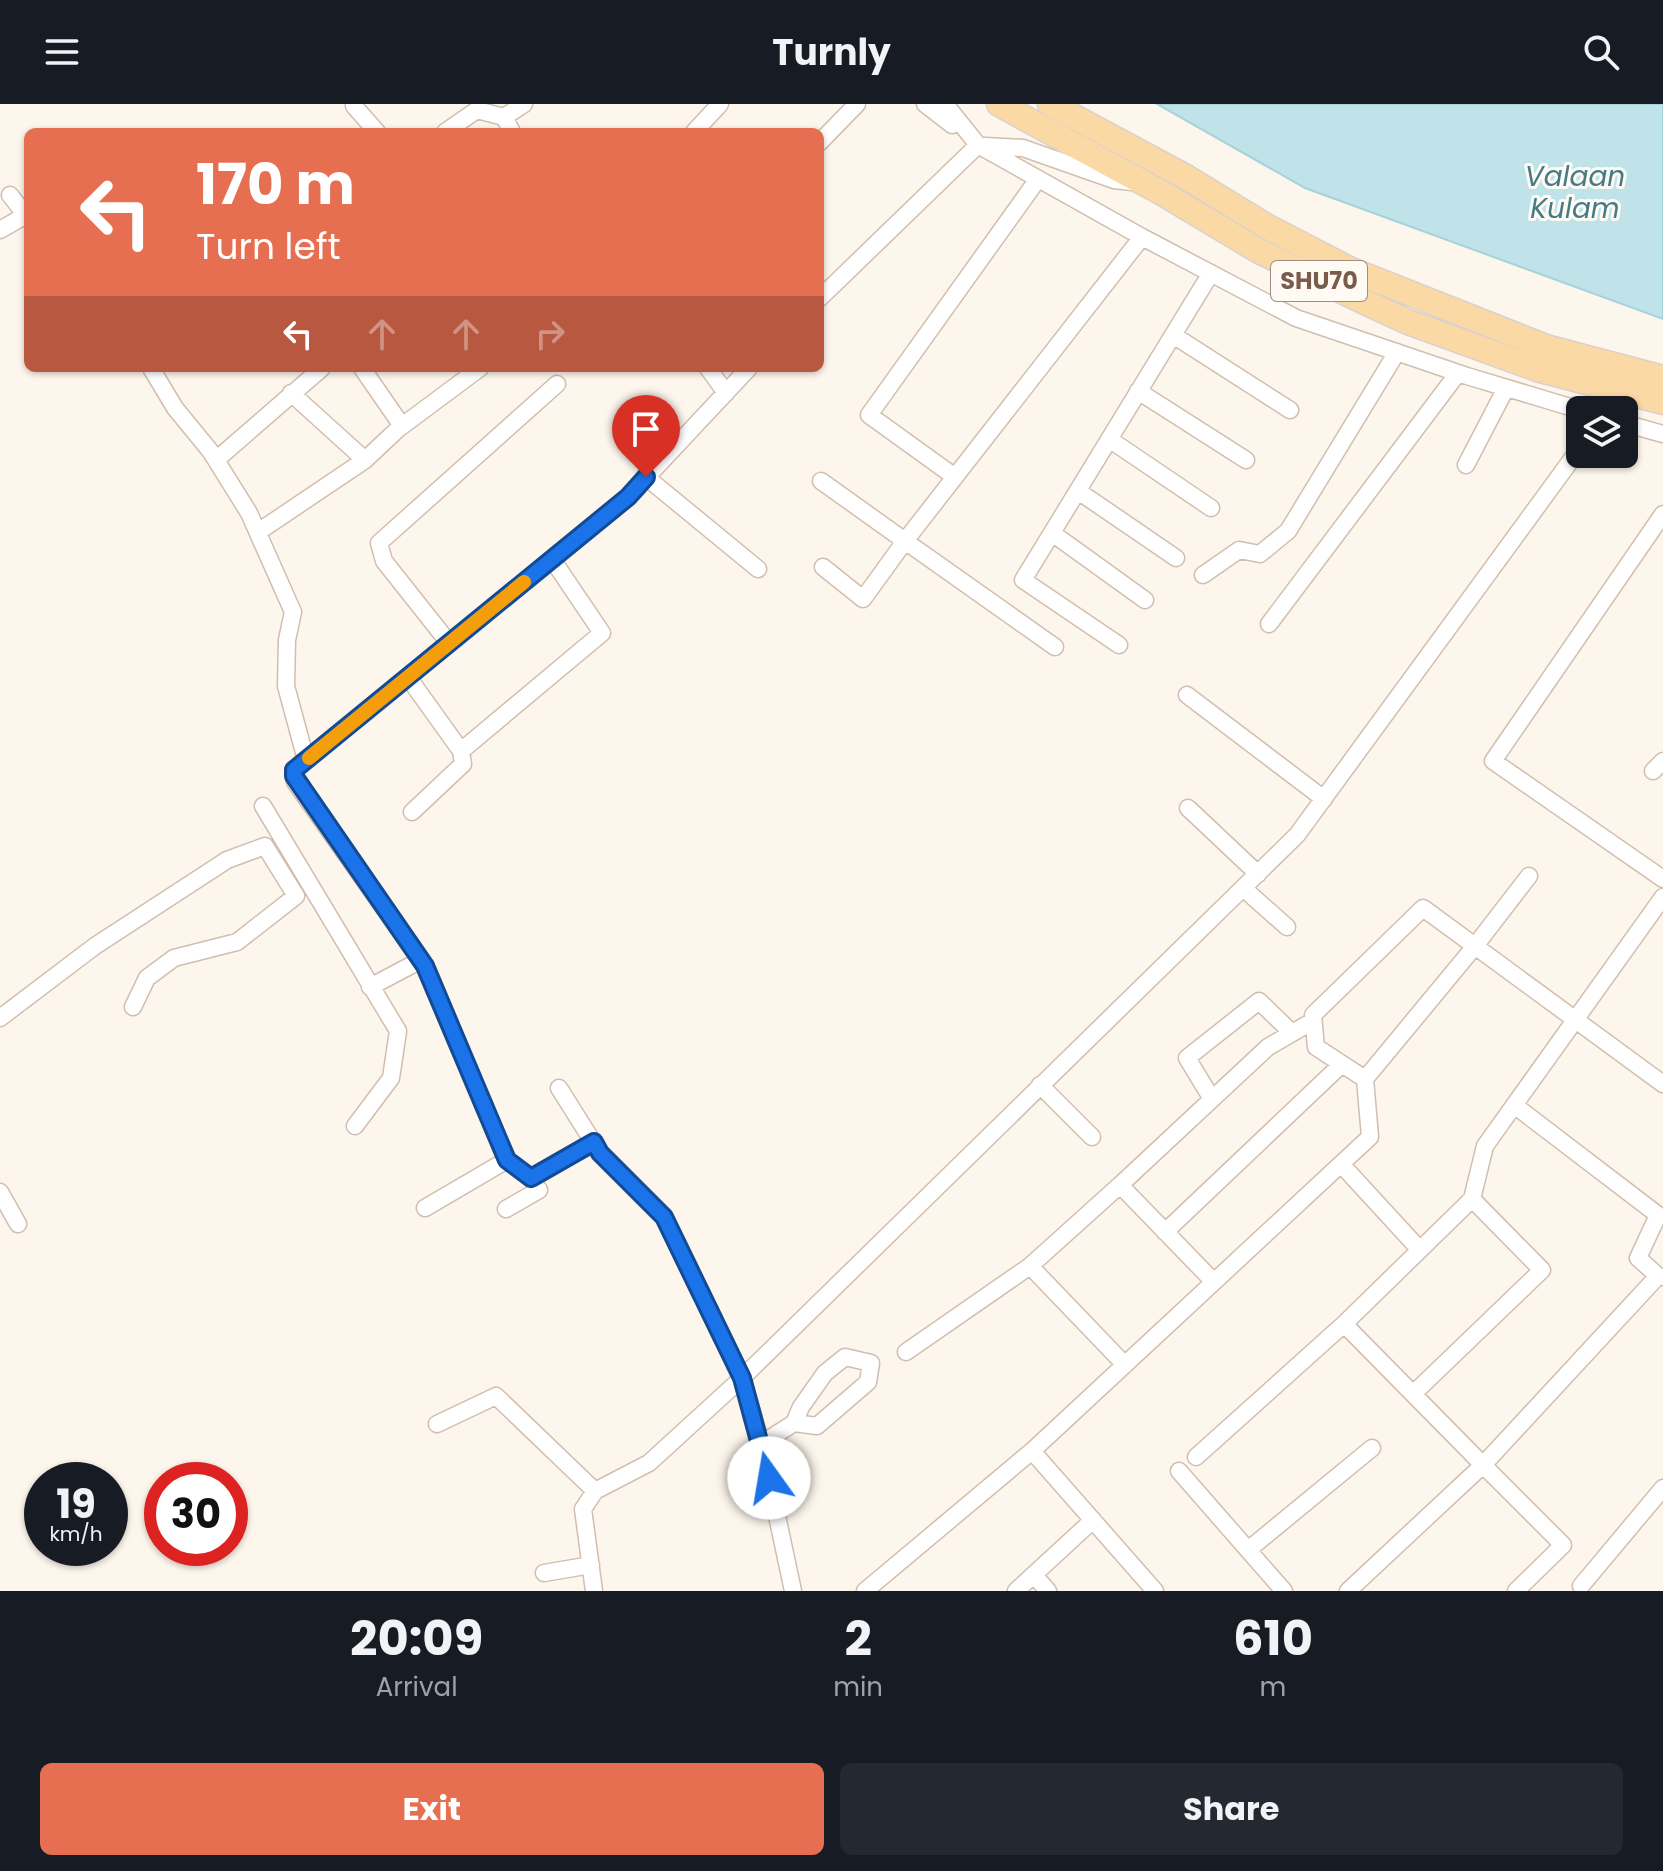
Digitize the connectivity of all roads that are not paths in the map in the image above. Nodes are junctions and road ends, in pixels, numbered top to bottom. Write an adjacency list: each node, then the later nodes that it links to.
1 (524, 104): 9 (street)
2 (720, 104): 12 (street)
3 (857, 104): 13 (street)
4 (925, 104): 14 (street)
5 (945, 104): 14 (street)
6 (999, 104): 17 (main road, SHU70)
7 (1050, 104): 15 (main road, SHU70)
8 (354, 106): 10 (street)
9 (508, 125): 11 (street)
10 (373, 128)
11 (451, 128)
12 (698, 128)
13 (824, 138)
14 (978, 145): 16 (street); 17 (street); 24 (street)
15 (1172, 169): 17 (main road); 34 (main road, SHU70)
16 (1038, 179): 22 (street); 53 (street)
17 (1153, 188): 40 (main road, SHU70)
18 (10, 195): 19 (street)
19 (24, 213)
20 (24, 218): 21 (street)
21 (0, 230)
22 (1142, 237): 23 (street); 53 (street)
23 (1211, 273): 25 (street); 26 (street)
24 (824, 294)
25 (1173, 335): 37 (street); 42 (street)
26 (1397, 352): 33 (street); 65 (street)
27 (154, 372): 47 (street)
28 (317, 372): 38 (street)
29 (365, 372): 43 (street)
30 (475, 372): 43 (street)
31 (711, 372): 39 (street)
32 (745, 372): 39 (street)
33 (1458, 373): 36 (street); 67 (street)
34 (1663, 378)
35 (557, 384): 68 (street)
36 (1506, 388): 41 (street); 50 (street)
37 (1138, 391): 46 (street); 49 (street)
38 (291, 393): 47 (street); 48 (street)
39 (726, 393): 52 (street)
40 (1663, 402)
41 (1566, 406)
42 (1290, 410)
43 (402, 426): 48 (street)
44 (1638, 427): 45 (street)
45 (1663, 434)
46 (1109, 439): 55 (street); 56 (street)
47 (216, 460): 58 (street)
48 (365, 460): 58 (street)
49 (1246, 460)
50 (1466, 465)
51 (1566, 467): 75 (street)
52 (646, 477): 62 (street); 64 (street)
53 (955, 477): 60 (street)
54 (821, 481): 60 (street)
55 (1078, 491): 59 (street); 61 (street)
56 (1211, 508)
57 (1663, 514): 81 (street)
58 (258, 532): 74 (street)
59 (1052, 533): 66 (street); 69 (street)
60 (905, 541): 63 (street); 70 (street)
61 (1176, 558)
62 (552, 559): 68 (street); 73 (street)
63 (823, 567)
64 (758, 569)
65 (1203, 575)
66 (1145, 600)
67 (1269, 624)
68 (449, 643): 71 (street)
69 (1119, 645)
70 (1055, 647)
71 (408, 677): 73 (street); 74 (street)
72 (1187, 695): 75 (street)
73 (461, 751): 78 (street)
74 (306, 760): 86 (street)
75 (1324, 799): 79 (street)
76 (263, 806): 87 (street)
77 (1188, 808): 79 (street)
78 (412, 812)
79 (1258, 874): 82 (street)
80 (1529, 876): 85 (street)
81 (1663, 879)
82 (1243, 888): 84 (street); 96 (street)
83 (1663, 897): 90 (street)
84 (1287, 927)
85 (1475, 946): 90 (street); 91 (street); 94 (street)
86 (421, 960): 87 (street); 103 (street)
87 (370, 987): 100 (street)
88 (133, 1007): 89 (street)
89 (0, 1018)
90 (1575, 1020): 95 (street); 99 (street)
91 (1313, 1021): 92 (street); 93 (street)
92 (1292, 1033): 98 (street); 98 (street)
93 (1342, 1064): 94 (street); 112 (street)
94 (1365, 1079): 104 (street)
95 (1663, 1084)
96 (1040, 1085): 101 (street); 120 (street)
97 (559, 1088): 102 (street)
98 (1212, 1099): 106 (street)
99 (1514, 1105): 108 (street); 115 (street)
100 (355, 1126)
101 (1092, 1137)
102 (594, 1142): 105 (street); 120 (street)
103 (507, 1160): 105 (street); 109 (street)
104 (1341, 1164): 113 (street); 116 (street)
105 (531, 1178): 110 (street)
106 (1120, 1185): 112 (street); 114 (street)
107 (0, 1192): 111 (street)
108 (1472, 1199): 113 (street); 121 (street)
109 (425, 1208)
110 (506, 1209)
111 (18, 1224)
112 (1165, 1232): 116 (street)
113 (1420, 1250): 117 (street)
114 (1030, 1266): 118 (street); 119 (street)
115 (1661, 1276): 128 (street)
116 (1214, 1282): 119 (street)
117 (1344, 1324): 121 (street); 127 (street)
118 (906, 1352)
119 (1125, 1365): 126 (street)
120 (742, 1378): 124 (street); 131 (street)
121 (1413, 1394): 128 (street)
122 (794, 1423): 122 (street); 124 (street)
123 (437, 1424): 131 (street)
124 (761, 1444): 139 (street)
125 (1372, 1448): 133 (street)
126 (1032, 1451): 132 (street); 140 (street)
127 (1196, 1457)
128 (1483, 1465): 145 (street); 146 (street)
129 (1179, 1471): 133 (street)
130 (1663, 1488): 137 (street)
131 (595, 1491): 134 (street)
132 (1093, 1520): 136 (street); 143 (street)
133 (1248, 1550): 144 (street)
134 (591, 1565): 135 (street); 138 (street)
135 (544, 1573)
136 (1034, 1575): 141 (street); 142 (street)
137 (1581, 1586)
138 (594, 1591)
139 (793, 1591)
140 (865, 1591)
141 (1016, 1591)
142 (1048, 1591)
143 (1155, 1591)
144 (1284, 1591)
145 (1348, 1591)
146 (1516, 1591)

